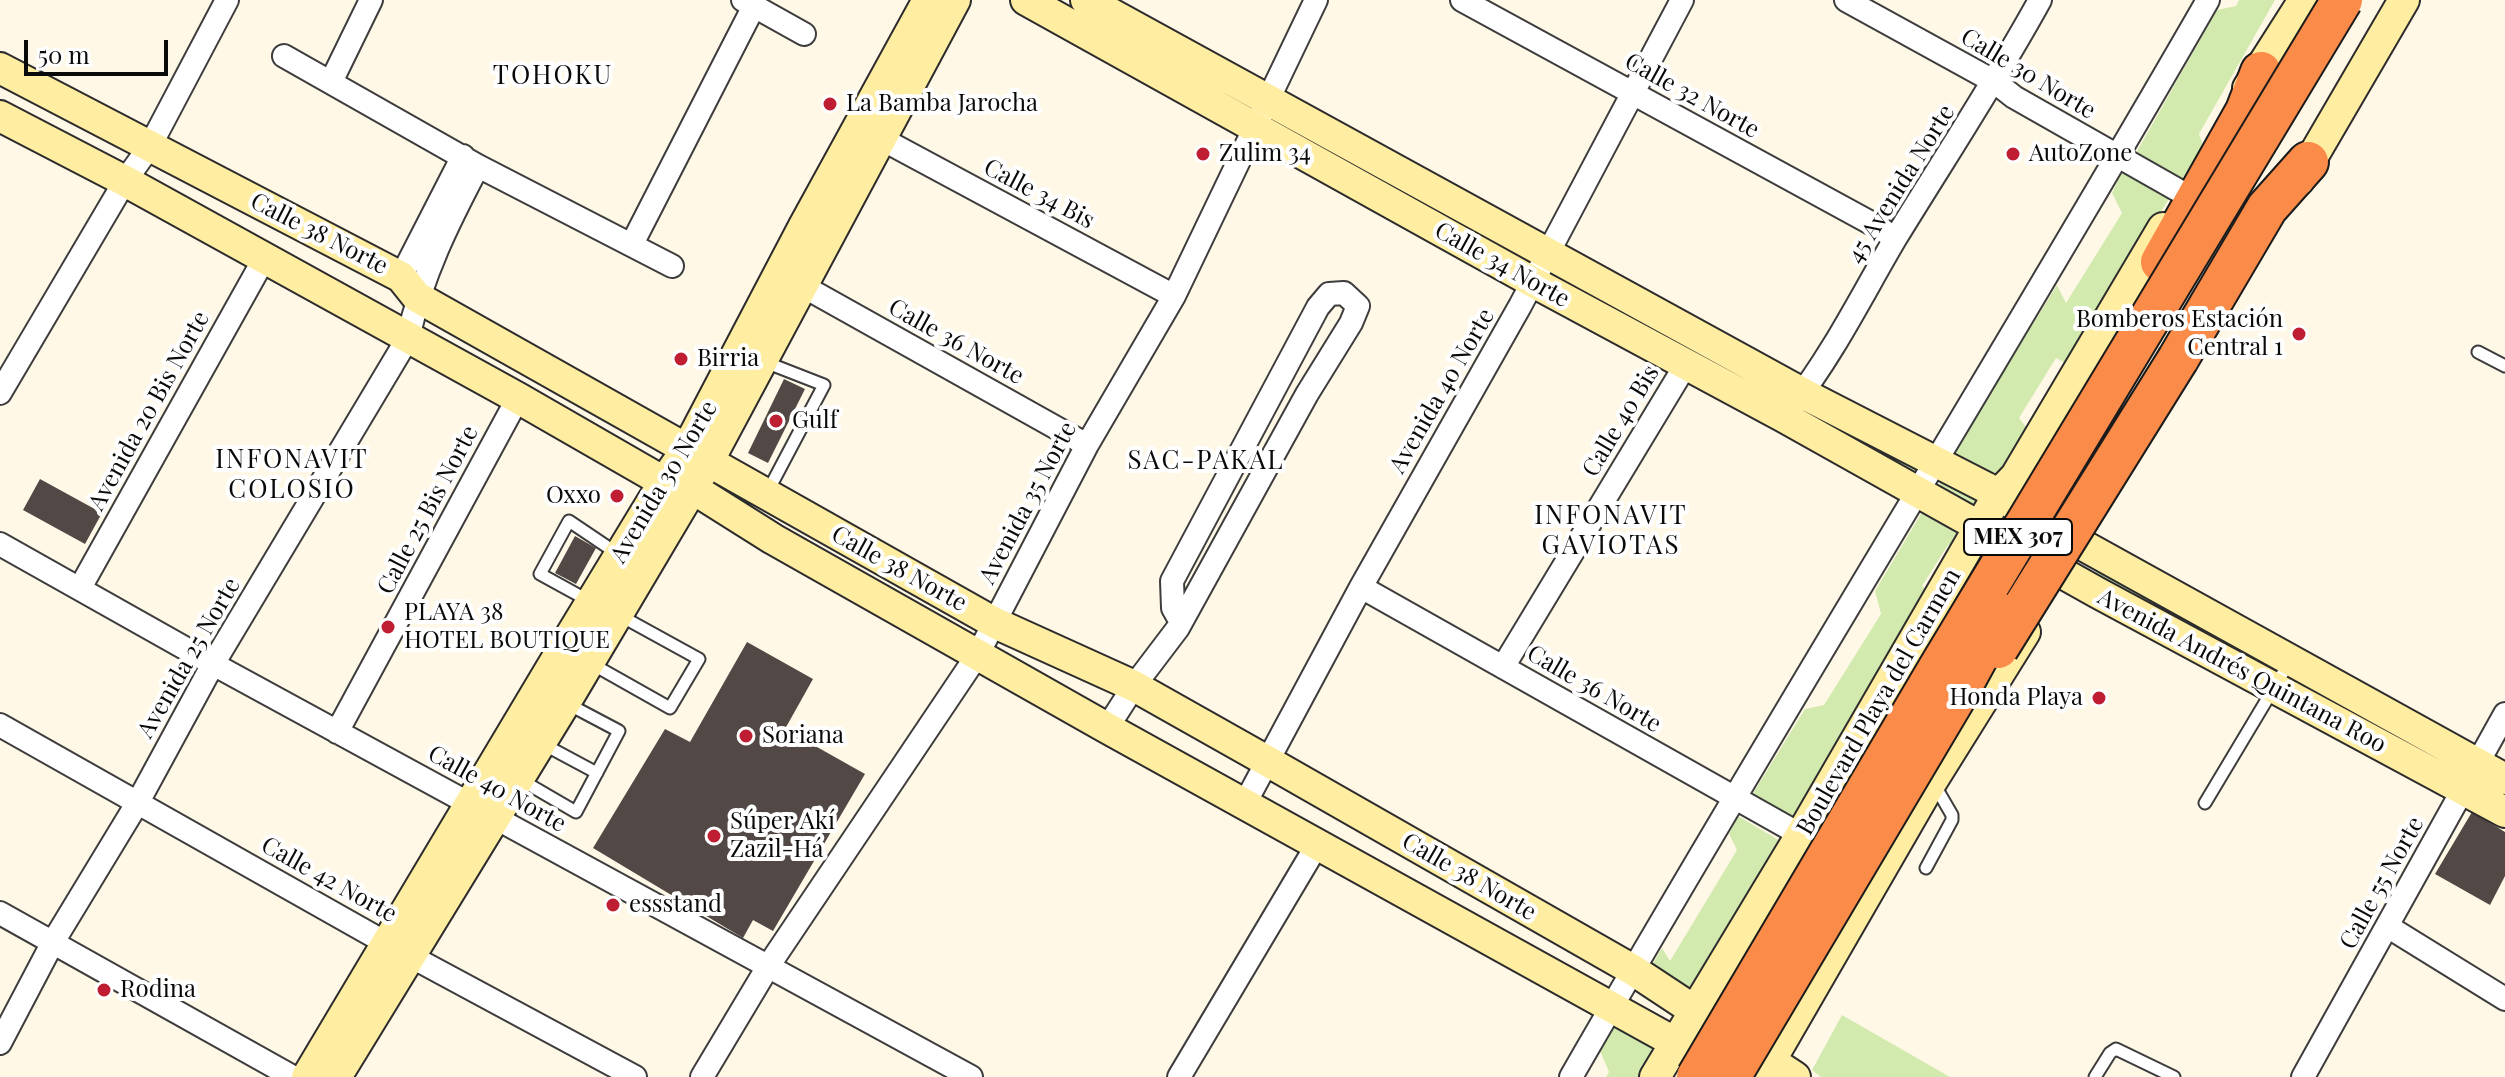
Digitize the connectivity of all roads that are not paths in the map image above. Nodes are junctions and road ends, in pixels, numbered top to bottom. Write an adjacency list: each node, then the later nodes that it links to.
1 (227, 0): 29 (street)
2 (371, 0): 22 (street)
3 (928, 0): 54 (main road, Avenida 30 Norte)
4 (955, 0): 28 (main road, Avenida 30 Norte)
5 (1026, 0): 27 (main road, Calle 34 Norte)
6 (1086, 0): 25 (main road, Calle 34 Norte)
7 (1316, 0): 25 (street, Avenida 35 Norte)
8 (1462, 0): 24 (street, Calle 32 Norte)
9 (1682, 0): 24 (street, Avenida 40 Norte)
10 (1846, 0): 23 (street, Calle 30 Norte)
11 (2040, 0): 23 (street, 45 Avenida Norte)
12 (2208, 0): 30 (street)
13 (2304, 0): 21 (main road, Boulevard Playa del Carmen)
14 (2342, 0): 76 (highway, MEX 307, bridge)
15 (2369, 0): 76 (highway, MEX 307, bridge)
16 (2404, 0): 32 (main road)
17 (748, 3): 18 (street); 36 (street)
18 (804, 34)
19 (284, 56): 22 (street)
20 (0, 68): 29 (main road, Calle 38 Norte)
21 (2261, 72): 34 (main road, Boulevard Playa del Carmen); 76 (highway, bridge)
22 (331, 82): 31 (street)
23 (1995, 82): 30 (street, Calle 30 Norte); 35 (street, 45 Avenida Norte)
24 (1632, 93): 35 (street, Calle 32 Norte); 37 (street, Avenida 40 Norte)
25 (1268, 99): 27 (street, Avenida 35 Norte); 37 (main road, Calle 34 Norte)
26 (0, 116): 33 (main road, Calle 38 Norte)
27 (1254, 126): 40 (main road, Calle 34 Norte); 43 (street, Avenida 35 Norte)
28 (880, 138): 41 (main road, Avenida 30 Norte); 43 (street, Calle 34 Bis)
29 (150, 146): 33 (street); 42 (main road, Calle 38 Norte)
30 (2118, 157): 34 (street, Calle 30 Norte); 55 (street)
31 (471, 161): 36 (street); 42 (street, Avenida 25 Norte)
32 (2308, 162): 61 (main road); 76 (highway, bridge)
33 (125, 181): 38 (main road, Calle 38 Norte); 49 (street)
34 (2183, 193): 59 (main road, Boulevard Playa del Carmen)
35 (1895, 239): 50 (street, 45 Avenida Norte)
36 (632, 244): 39 (street)
37 (1548, 253): 40 (street, Avenida 40 Norte); 50 (main road, Calle 34 Norte)
38 (264, 259): 44 (main road, Calle 38 Norte); 66 (street, Avenida 20 Bis Norte)
39 (672, 266)
40 (1533, 282): 47 (main road, Calle 34 Norte); 65 (street, Avenida 40 Norte)
41 (801, 285): 46 (main road, Avenida 30 Norte); 53 (street, Calle 36 Norte)
42 (409, 287): 44 (street, Avenida 25 Norte); 54 (main road, Calle 38 Norte)
43 (1174, 296): 53 (street, Avenida 35 Norte)
44 (408, 338): 51 (main road, Calle 38 Norte); 74 (street, Avenida 25 Norte)
45 (2478, 352): 48 (lane)
46 (761, 360): 54 (main road, Avenida 30 Norte); 58 (lane)
47 (1685, 366): 52 (main road, Calle 34 Norte); 75 (street, Calle 40 Bis)
48 (2505, 366)
49 (0, 393)
50 (1802, 393): 52 (street, 45 Avenida Norte); 55 (main road, Calle 34 Norte)
51 (518, 398): 56 (main road, Calle 38 Norte); 83 (street, Calle 25 Bis Norte)
52 (1784, 417): 57 (main road, Calle 34 Norte)
53 (1087, 445): 69 (street, Avenida 35 Norte)
54 (698, 454): 56 (main road, Avenida 30 Norte); 58 (main road, Calle 38 Norte)
55 (1937, 461): 57 (street); 59 (main road, Calle 34 Norte)
56 (678, 485): 63 (main road, Avenida 30 Norte); 67 (main road, Avenida 30 Norte); 71 (main road, Calle 38 Norte)
57 (1918, 492): 60 (main road, Calle 34 Norte); 91 (street)
58 (766, 495): 69 (main road, Calle 38 Norte)
59 (1998, 495): 60 (main road, Boulevard Playa del Carmen); 61 (main road, Avenida Andrés Quintana Roo)
60 (1980, 526): 64 (main road, Avenida Andrés Quintana Roo); 97 (main road, Boulevard Playa del Carmen)
61 (2079, 543): 64 (main road); 72 (main road, Avenida Andrés Quintana Roo)
62 (0, 544): 66 (street, Calle 40 Norte)
63 (621, 555): 67 (main road, Avenida 30 Norte); 67 (lane)
64 (2062, 572): 78 (main road, Avenida Andrés Quintana Roo); 90 (main road)
65 (1361, 587): 75 (street, Calle 36 Norte); 85 (street, Avenida 40 Norte)
66 (80, 588): 74 (street, Calle 40 Norte)
67 (605, 609): 70 (main road, Avenida 30 Norte); 73 (main road, Avenida 30 Norte); 73 (lane)
68 (1181, 622): 68 (street); 77 (street)
69 (995, 623): 71 (street, Avenida 35 Norte); 77 (main road, Calle 38 Norte)
70 (562, 650): 73 (lane); 95 (main road, Avenida 30 Norte)
71 (978, 654): 82 (main road, Calle 38 Norte); 106 (street, Avenida 35 Norte)
72 (2291, 660): 78 (lane); 87 (main road, Avenida Andrés Quintana Roo)
73 (590, 663): 79 (main road, Avenida 30 Norte)
74 (213, 664): 83 (street, Calle 40 Norte); 92 (street, Avenida 25 Norte)
75 (1503, 667): 91 (street, Calle 36 Norte)
76 (1949, 679): 124 (highway, MEX 307, bridge); 125 (highway, MEX 307, bridge)
77 (1134, 686): 82 (street); 85 (main road, Calle 38 Norte)
78 (2273, 687): 87 (main road, Avenida Andrés Quintana Roo); 93 (lane)
79 (565, 703): 84 (main road, Avenida 30 Norte); 86 (lane)
80 (2505, 714): 87 (street, Calle 55 Norte)
81 (0, 725): 92 (street, Calle 42 Norte)
82 (1107, 728): 94 (main road, Calle 38 Norte)
83 (337, 732): 95 (street, Calle 40 Norte)
84 (541, 743): 86 (lane); 88 (main road, Avenida 30 Norte)
85 (1267, 761): 94 (street, Avenida 40 Norte); 107 (main road, Calle 38 Norte)
86 (597, 773): 88 (lane)
87 (2471, 776): 89 (main road, Avenida Andrés Quintana Roo); 96 (main road, Avenida Andrés Quintana Roo); 103 (street, Calle 55 Norte)
88 (518, 779): 95 (main road, Avenida 30 Norte)
89 (2505, 779)
90 (1932, 781): 99 (lane); 102 (main road)
91 (1732, 797): 97 (street, Calle 36 Norte); 107 (street)
92 (138, 802): 104 (street, Avenida 25 Norte); 105 (street, Calle 42 Norte)
93 (2205, 803)
94 (1244, 805): 98 (main road, Calle 38 Norte)
95 (483, 811): 105 (main road, Avenida 30 Norte); 106 (street, Calle 40 Norte)
96 (2505, 812)
97 (1801, 835): 100 (main road, Boulevard Playa del Carmen)
98 (1317, 845): 109 (main road, Calle 38 Norte); 121 (street)
99 (1926, 868)
100 (1771, 882): 102 (main road); 110 (main road, Boulevard Playa del Carmen)
101 (0, 913): 104 (street)
102 (1850, 925): 113 (main road)
103 (2387, 926): 108 (street); 114 (street, Calle 55 Norte)
104 (53, 942): 111 (street, Avenida 25 Norte); 115 (street)
105 (398, 949): 116 (main road, Avenida 30 Norte); 117 (main road, Avenida 30 Norte); 118 (street, Calle 42 Norte)
106 (769, 965): 119 (street, Avenida 35 Norte); 120 (street, Calle 40 Norte)
107 (1633, 970): 109 (street); 110 (main road, Calle 38 Norte)
108 (2505, 999)
109 (1612, 1005): 112 (main road, Calle 38 Norte); 122 (street)
110 (1696, 1010): 112 (main road, Boulevard Playa del Carmen); 113 (main road, Calle 38 Norte)
111 (0, 1043)
112 (1676, 1043): 113 (main road, Calle 38 Norte); 123 (main road, Boulevard Playa del Carmen)
113 (1768, 1073)
114 (2307, 1076)
115 (293, 1077)
116 (307, 1077)
117 (336, 1077)
118 (635, 1077)
119 (702, 1077)
120 (971, 1077)
121 (1179, 1077)
122 (1571, 1077)
123 (1655, 1077)
124 (1697, 1077)
125 (1730, 1077)
126 (2095, 1077): 127 (lane)
127 (2174, 1077)

